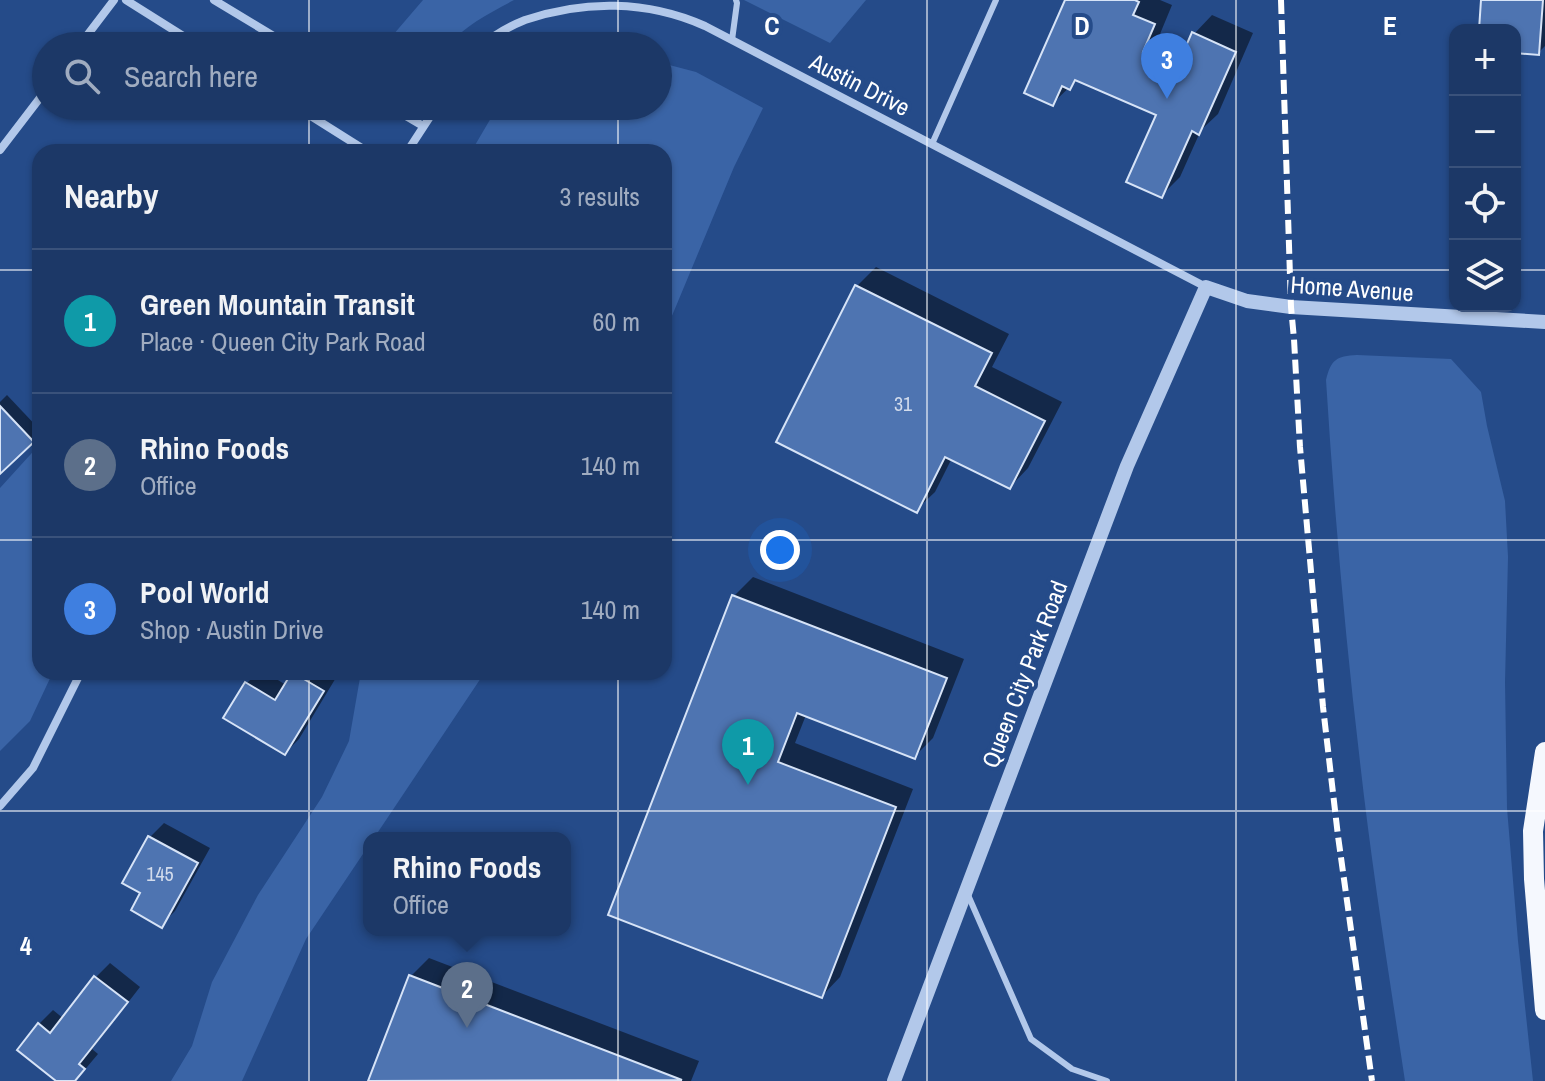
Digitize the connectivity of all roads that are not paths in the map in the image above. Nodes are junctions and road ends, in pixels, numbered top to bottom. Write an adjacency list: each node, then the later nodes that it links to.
1 (114, 0): 6 (street)
2 (126, 0): 7 (street)
3 (214, 0): 8 (street)
4 (736, 0): 10 (lane)
5 (996, 0): 18 (lane)
6 (90, 32)
7 (177, 32)
8 (267, 32)
9 (501, 32): 10 (street, Austin Drive)
10 (732, 40): 18 (street, Austin Drive)
11 (32, 108): 19 (street)
12 (317, 120): 16 (street)
13 (413, 120): 15 (street)
14 (427, 120): 15 (street)
15 (423, 126): 17 (street)
16 (355, 144)
17 (412, 144)
18 (932, 144): 20 (street, Austin Drive)
19 (0, 150)
20 (1206, 287): 21 (street, Home Avenue); 25 (street, Queen City Park Road)
21 (1545, 322)
22 (77, 680): 24 (street)
23 (1545, 752): 26 (main road)
24 (0, 806)
25 (966, 890): 27 (street, Queen City Park Road); 28 (lane)
26 (1545, 1010)
27 (894, 1081)
28 (1107, 1081)

